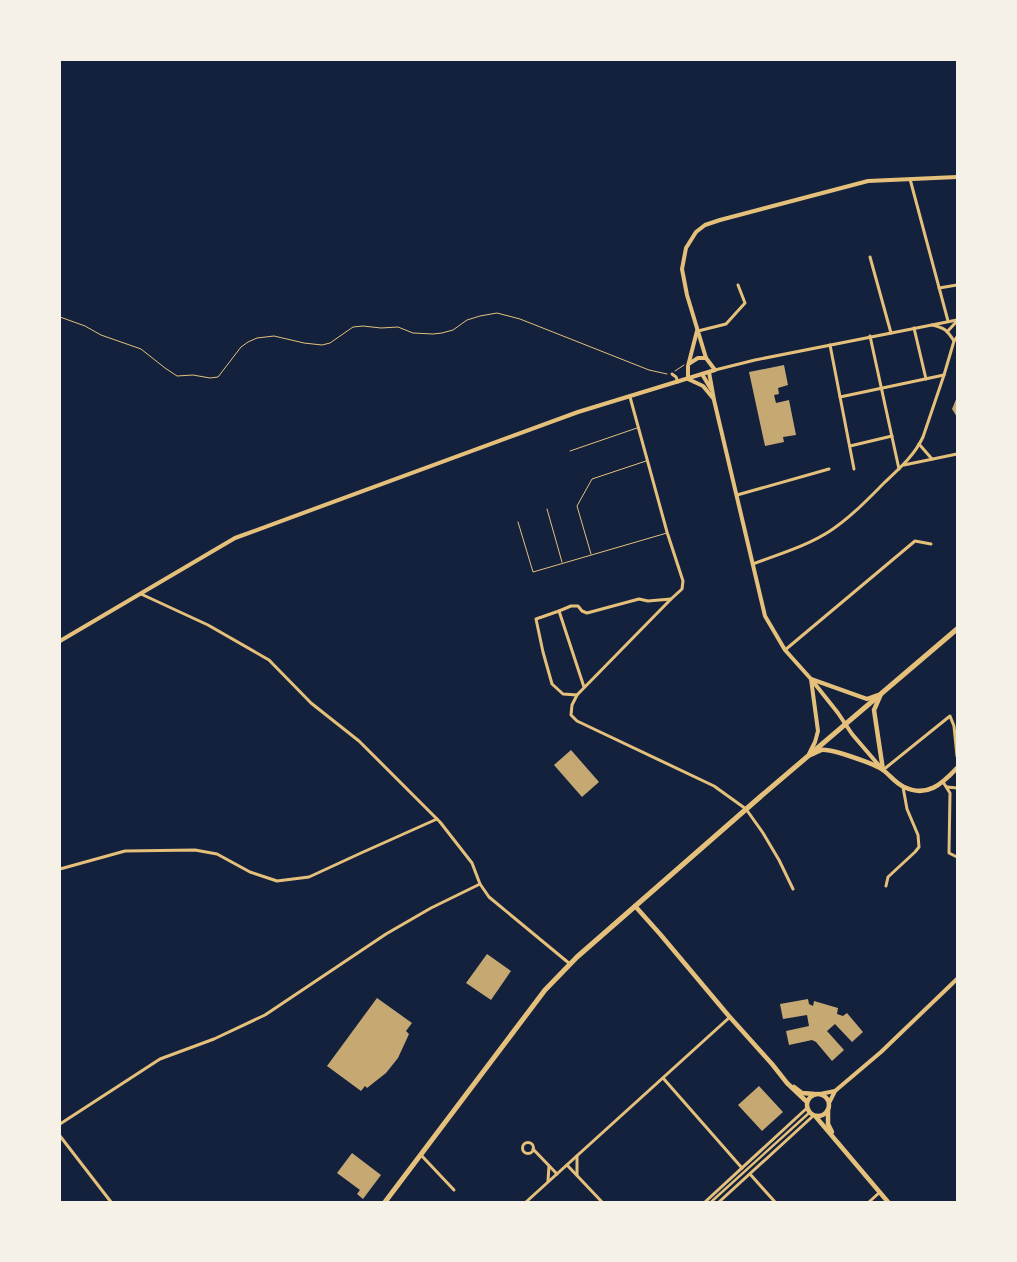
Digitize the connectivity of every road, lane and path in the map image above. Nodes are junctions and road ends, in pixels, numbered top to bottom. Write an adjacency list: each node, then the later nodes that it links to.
1 (957, 177): 2 (street)
2 (910, 179): 6 (street); 12 (street)
3 (870, 257): 14 (street)
4 (738, 285): 12 (street)
5 (957, 285): 6 (street)
6 (939, 288): 9 (street)
7 (60, 317): 23 (path)
8 (957, 320): 9 (street); 13 (street)
9 (948, 321): 10 (street)
10 (929, 325): 11 (street); 13 (street)
11 (914, 328): 14 (street); 26 (street)
12 (697, 331): 19 (street); 20 (street)
13 (947, 332): 17 (street)
14 (891, 333): 15 (street)
15 (870, 336): 18 (street); 29 (street)
16 (957, 337): 17 (street)
17 (954, 341): 25 (street)
18 (830, 345): 21 (street); 32 (street)
19 (706, 358): 20 (street); 21 (street)
20 (690, 361): 23 (path); 27 (street)
21 (715, 370): 22 (street)
22 (709, 372): 24 (street); 30 (street)
23 (672, 374): 28 (street)
24 (702, 374): 27 (street); 30 (street)
25 (944, 375): 26 (street); 36 (street)
26 (926, 378): 29 (street)
27 (688, 379): 28 (street); 33 (street)
28 (678, 382): 31 (street)
29 (881, 388): 32 (street); 35 (street)
30 (713, 393): 33 (street)
31 (630, 397): 34 (street); 54 (street)
32 (840, 397): 37 (street)
33 (714, 400): 46 (street)
34 (638, 428): 38 (lane); 41 (street)
35 (892, 436): 37 (street); 45 (street)
36 (920, 444): 40 (street); 42 (street)
37 (850, 446): 44 (street)
38 (570, 450)
39 (957, 454): 40 (street)
40 (932, 460): 42 (street)
41 (647, 461): 49 (street); 51 (lane)
42 (903, 465): 45 (street)
43 (829, 469): 46 (street)
44 (854, 469)
45 (899, 469): 53 (street)
46 (737, 495): 53 (street)
47 (546, 509): 52 (lane)
48 (518, 522): 52 (lane)
49 (667, 532): 51 (lane); 55 (street)
50 (931, 544): 59 (street)
51 (591, 555): 52 (lane)
52 (563, 563)
53 (753, 564): 59 (street)
54 (141, 594): 58 (street); 73 (street)
55 (671, 599): 56 (street); 61 (street)
56 (559, 611): 61 (street); 63 (street)
57 (957, 629): 62 (main road)
58 (60, 641)
59 (785, 650): 60 (street)
60 (811, 679): 62 (street); 64 (street); 67 (street)
61 (584, 688): 63 (street)
62 (881, 694): 64 (main road); 67 (main road)
63 (577, 695): 72 (street)
64 (808, 756): 67 (main road); 72 (main road)
65 (957, 756): 67 (street)
66 (957, 768): 68 (main road)
67 (883, 770): 69 (main road)
68 (943, 782): 69 (main road); 70 (street)
69 (903, 787): 77 (street)
70 (946, 787): 71 (street); 74 (street)
71 (957, 788)
72 (746, 809): 78 (street); 79 (main road)
73 (437, 819): 75 (street); 76 (street)
74 (957, 856)
75 (60, 869)
76 (480, 884): 80 (street); 91 (street)
77 (886, 886)
78 (793, 889)
79 (635, 906): 80 (main road); 82 (main road)
80 (570, 964): 95 (main road)
81 (957, 981): 85 (street)
82 (730, 1017): 83 (street); 84 (main road)
83 (663, 1078): 96 (street); 99 (street)
84 (787, 1082): 86 (main road); 87 (main road)
85 (835, 1090): 86 (street); 88 (street)
86 (817, 1094): 87 (main road); 88 (main road)
87 (807, 1102): 90 (main road)
88 (829, 1103): 89 (main road)
89 (828, 1110): 90 (main road); 93 (main road)
90 (811, 1113): 93 (main road); 99 (street); 101 (street); 111 (street)
91 (60, 1124)
92 (60, 1136): 106 (street)
93 (834, 1138): 105 (main road)
94 (534, 1149): 98 (street)
95 (421, 1155): 104 (street); 107 (main road)
96 (577, 1156): 97 (street); 102 (street)
97 (567, 1165): 100 (street); 102 (street)
98 (549, 1166): 100 (street); 103 (street)
99 (742, 1168): 110 (street)
100 (557, 1174): 103 (street)
101 (750, 1174): 112 (street); 113 (street)
102 (577, 1175): 109 (street)
103 (548, 1182): 108 (street)
104 (454, 1190)
105 (880, 1192): 114 (street); 115 (main road)
106 (111, 1202)
107 (385, 1202)
108 (526, 1202)
109 (602, 1202)
110 (705, 1202)
111 (711, 1202)
112 (719, 1202)
113 (775, 1202)
114 (869, 1202)
115 (888, 1202)

